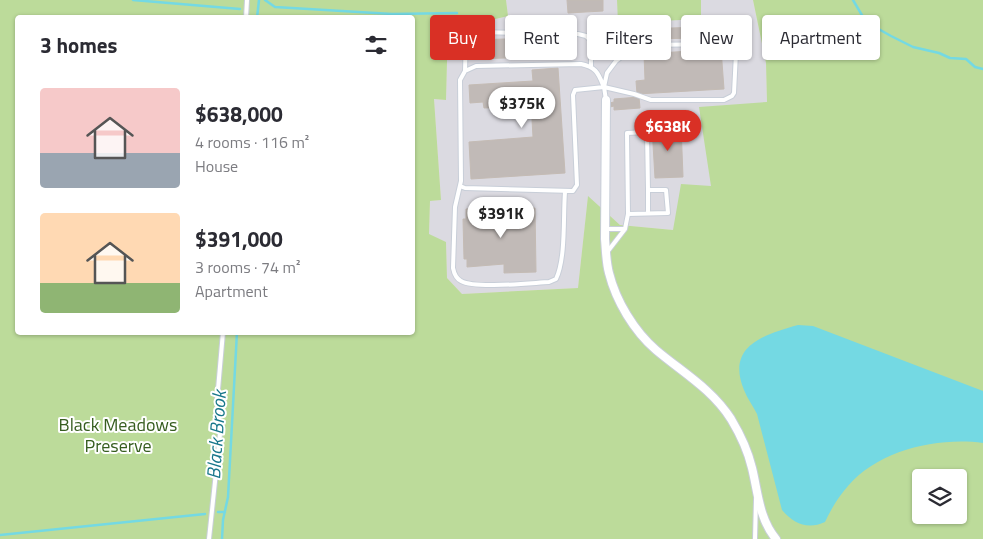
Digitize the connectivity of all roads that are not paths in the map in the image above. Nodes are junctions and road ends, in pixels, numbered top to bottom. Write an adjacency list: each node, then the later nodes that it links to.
1 (247, 0): 2 (lane)
2 (246, 15)
3 (591, 66): 4 (lane); 4 (lane); 5 (lane)
4 (465, 71): 7 (lane)
5 (604, 87): 5 (lane); 6 (lane); 9 (lane)
6 (606, 100): 12 (street)
7 (460, 186): 9 (lane); 9 (lane)
8 (648, 190): 10 (lane); 10 (lane); 11 (lane)
9 (565, 192)
10 (648, 213): 11 (lane)
11 (628, 214): 13 (lane)
12 (605, 229): 13 (lane); 14 (street)
13 (625, 229): 14 (lane)
14 (606, 253): 16 (street)
15 (223, 335): 17 (lane)
16 (756, 486): 18 (lane); 19 (street)
17 (209, 539)
18 (756, 539)
19 (776, 539)

